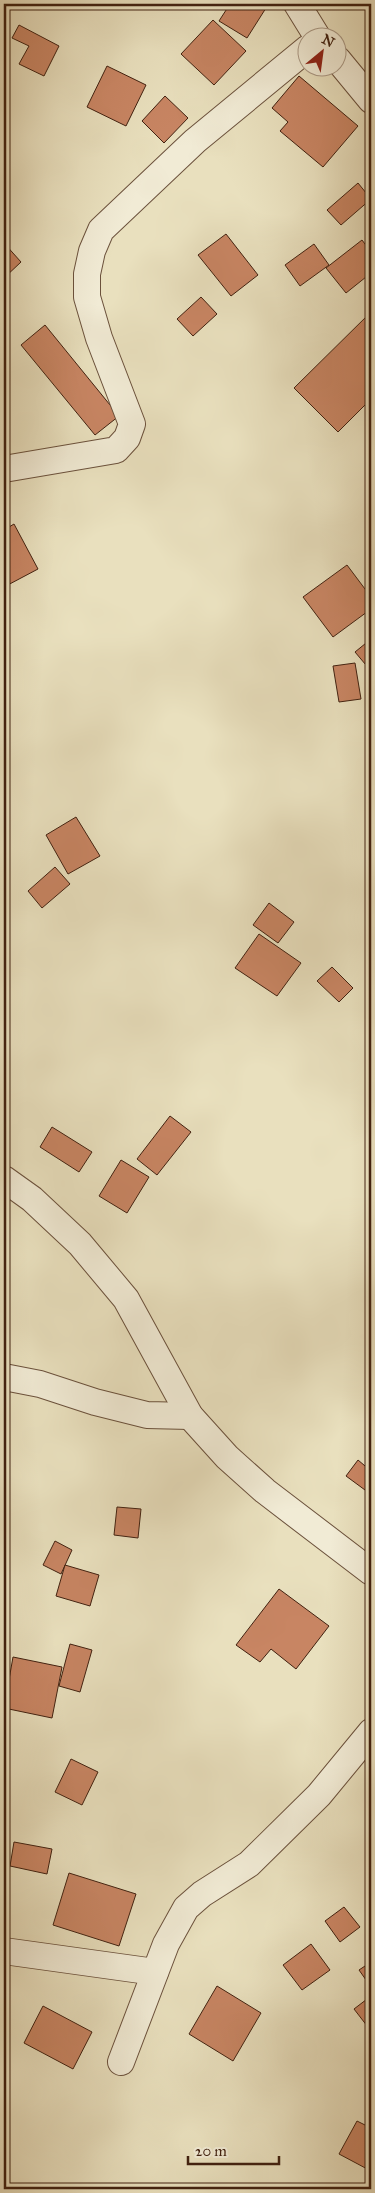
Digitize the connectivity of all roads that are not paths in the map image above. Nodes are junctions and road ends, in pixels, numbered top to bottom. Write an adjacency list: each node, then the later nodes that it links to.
1 (297, 4): 2 (street)
2 (312, 28)
3 (298, 56): 6 (street)
4 (348, 72): 5 (street)
5 (371, 100)
6 (4, 469)
7 (4, 1178): 9 (street)
8 (4, 1377): 9 (street)
9 (190, 1416): 10 (street)
10 (371, 1572)
11 (371, 1732): 13 (street)
12 (4, 1951): 13 (street)
13 (155, 1972): 14 (street)
14 (121, 2062)

